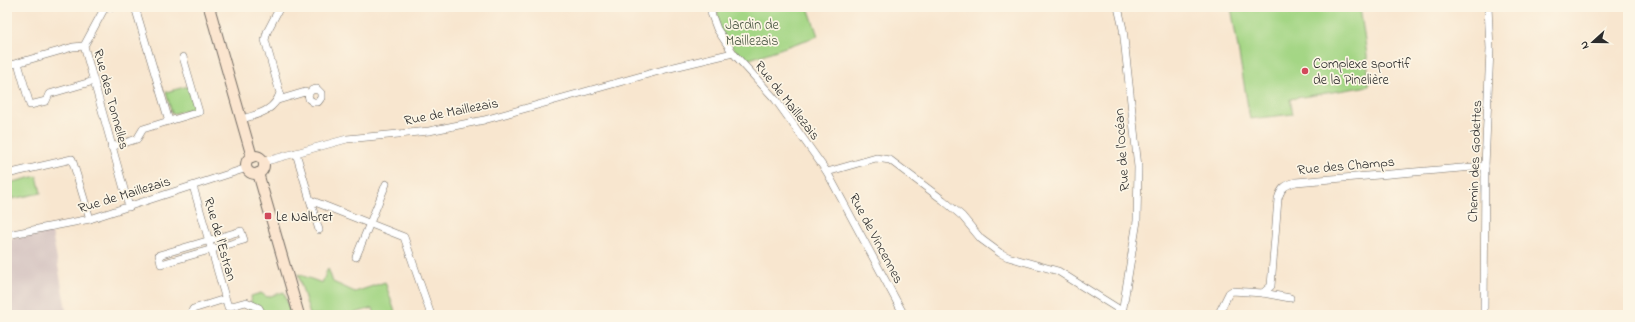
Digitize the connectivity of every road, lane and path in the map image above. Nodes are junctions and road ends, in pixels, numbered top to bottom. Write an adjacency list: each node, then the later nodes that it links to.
1 (112, 7): 8 (street, Rue des Tonnelles)
2 (135, 7): 17 (street)
3 (209, 7): 16 (street)
4 (280, 7): 15 (street)
5 (1118, 7): 41 (street, Rue de l'Océan)
6 (1488, 7): 22 (street, Chemin des Godettes)
7 (713, 10): 9 (street)
8 (84, 46): 11 (street); 13 (street, Rue des Tonnelles)
9 (733, 53): 19 (street, Rue de Maillezais); 24 (street, Rue de Maillezais)
10 (183, 57): 17 (street)
11 (18, 63): 12 (street); 13 (street)
12 (7, 66)
13 (94, 81): 18 (street, Rue des Tonnelles)
14 (308, 94): 15 (street)
15 (281, 97): 16 (street)
16 (242, 119): 20 (street)
17 (168, 121): 18 (street)
18 (112, 147): 30 (street, Rue des Tonnelles)
19 (296, 153): 21 (street, Rue de Maillezais); 29 (street)
20 (252, 157): 21 (street); 23 (street)
21 (263, 162): 25 (street)
22 (1485, 166): 38 (street, Rue des Champs); 48 (street, Chemin des Godettes)
23 (247, 168): 25 (street); 28 (street, Rue de Maillezais)
24 (827, 172): 41 (street); 46 (street, Rue de Vincennes)
25 (258, 173): 44 (street)
26 (7, 174): 31 (street)
27 (386, 184): 32 (street)
28 (193, 186): 30 (street, Rue de Maillezais); 35 (street, Rue de l'Estran)
29 (310, 200): 32 (street); 33 (street)
30 (129, 207): 31 (street, Rue de Maillezais)
31 (90, 220): 34 (street, Rue de Maillezais)
32 (370, 223): 37 (street); 45 (street)
33 (319, 230)
34 (7, 235)
35 (208, 240): 36 (street, Rue de l'Estran); 36 (street); 36 (street)
36 (211, 249): 40 (street, Rue de l'Estran)
37 (356, 256)
38 (1263, 293): 39 (street); 47 (street)
39 (1290, 298)
40 (225, 299): 42 (street, Rue de l'Estran); 43 (street, Rue de l'Estran)
41 (1124, 314)
42 (190, 315)
43 (263, 315)
44 (299, 315)
45 (431, 315)
46 (904, 315)
47 (1218, 315)
48 (1484, 315)

